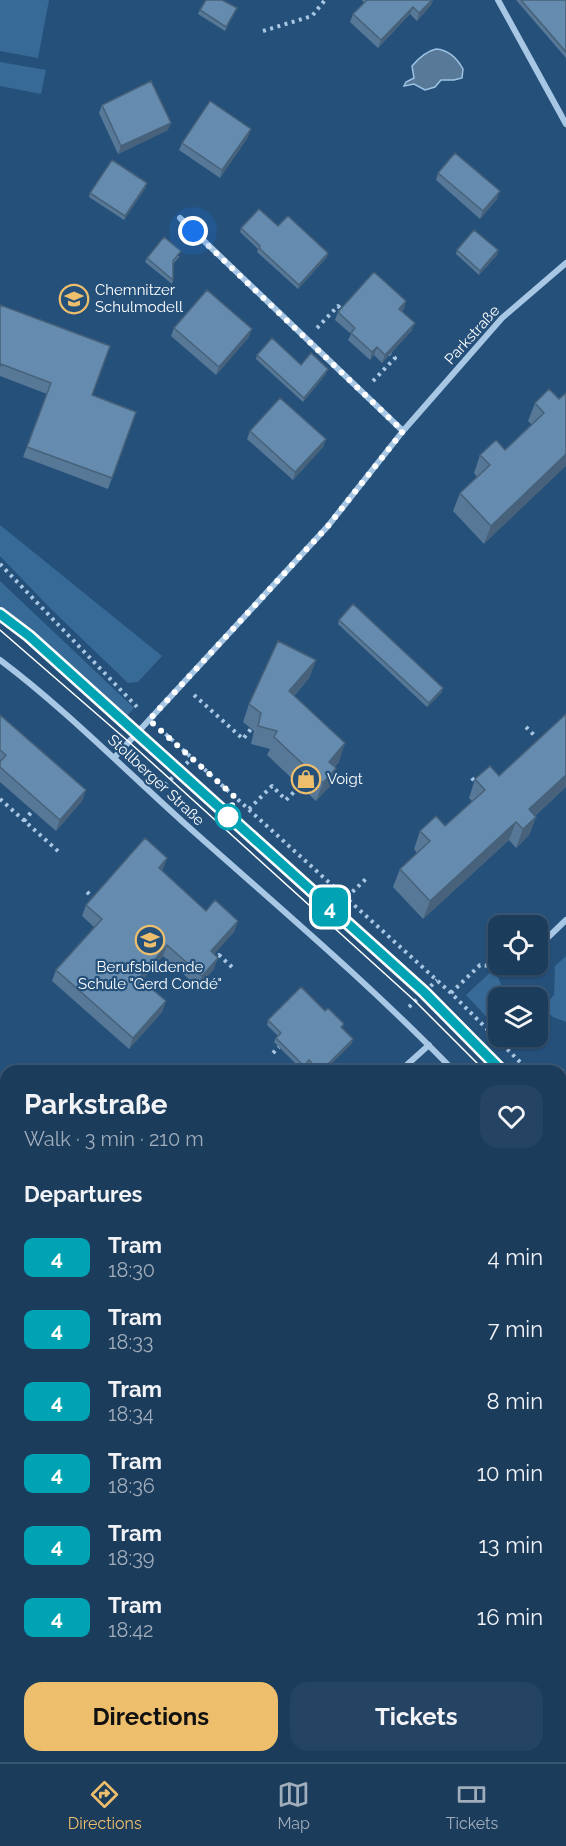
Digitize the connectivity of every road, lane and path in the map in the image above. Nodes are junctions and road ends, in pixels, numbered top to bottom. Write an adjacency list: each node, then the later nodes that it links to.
1 (326, 0): 3 (path)
2 (498, 0): 4 (street)
3 (263, 31)
4 (566, 124)
5 (180, 218): 8 (street)
6 (566, 263): 11 (street, Parkstraße)
7 (343, 311): 8 (path)
8 (307, 340): 10 (street)
9 (390, 354): 10 (path)
10 (363, 393): 11 (street)
11 (403, 431): 14 (street, Parkstraße)
12 (0, 564): 15 (path)
13 (0, 660): 19 (street, Stollberger Straße)
14 (182, 684): 15 (street, Parkstraße); 17 (path)
15 (149, 720): 19 (street, Parkstraße); 20 (path)
16 (526, 727): 18 (path)
17 (251, 729)
18 (534, 736)
19 (114, 758): 24 (street, Stollberger Straße)
20 (192, 759): 24 (path); 27 (path)
21 (472, 778): 23 (path)
22 (300, 786): 27 (path)
23 (480, 787)
24 (155, 797): 41 (street, Stollberger Straße)
25 (0, 800): 28 (path)
26 (33, 810): 28 (path)
27 (249, 810): 32 (path)
28 (24, 820): 29 (path)
29 (59, 852)
30 (368, 877): 32 (path)
31 (87, 892): 33 (path)
32 (347, 897): 39 (path)
33 (96, 900)
34 (566, 920): 35 (street)
35 (548, 937)
36 (210, 965): 38 (path)
37 (488, 965): 40 (path)
38 (233, 968)
39 (437, 980): 40 (path); 41 (path)
40 (451, 993): 42 (path)
41 (401, 1017): 43 (street, Stollberger Straße)
42 (488, 1027)
43 (429, 1045): 47 (street); 48 (street, Stollberger Straße)
44 (279, 1047): 46 (path)
45 (508, 1047): 49 (path)
46 (273, 1053)
47 (407, 1065)
48 (448, 1065)
49 (524, 1065)

